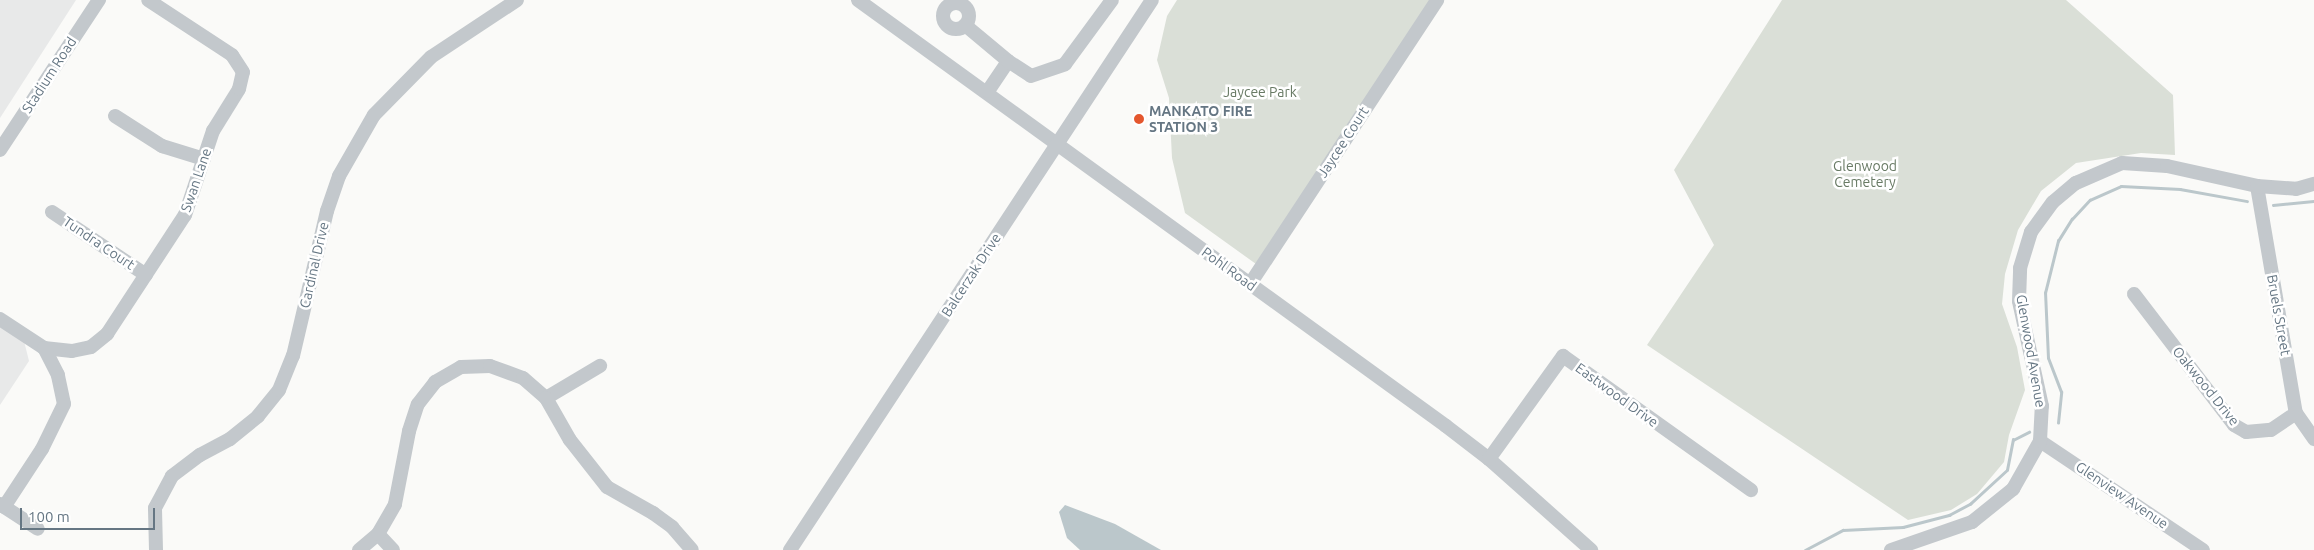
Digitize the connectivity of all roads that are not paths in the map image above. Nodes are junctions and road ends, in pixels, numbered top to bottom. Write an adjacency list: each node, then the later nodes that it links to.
1 (99, 0): 13 (street, Stadium Road)
2 (148, 0): 14 (street, Swan Lane)
3 (517, 0): 33 (street, Cardinal Drive)
4 (858, 0): 10 (street, Pohl Road)
5 (1112, 0): 9 (street)
6 (1152, 0): 12 (street, Balcerzak Drive)
7 (1437, 0): 19 (street, Jaycee Court)
8 (965, 25): 9 (street)
9 (1008, 61): 10 (street)
10 (988, 91): 12 (street, Pohl Road)
11 (115, 116): 14 (street)
12 (1058, 143): 19 (street, Pohl Road); 37 (street, Balcerzak Drive)
13 (0, 150)
14 (204, 159): 18 (street, Swan Lane)
15 (2314, 184): 16 (street, Glenwood Avenue)
16 (2257, 186): 25 (street, Bruels Street); 27 (street, Glenwood Avenue)
17 (52, 212): 18 (street, Tundra Court)
18 (146, 274): 22 (street, Swan Lane)
19 (1250, 284): 28 (street, Pohl Road)
20 (2134, 294): 25 (street, Oakwood Drive)
21 (0, 319): 22 (street)
22 (44, 348): 30 (street)
23 (600, 366): 24 (street)
24 (546, 398): 32 (street); 36 (street)
25 (2296, 413): 26 (street, Bruels Street)
26 (2314, 439)
27 (2040, 441): 39 (street, Glenwood Avenue); 40 (street, Glenview Avenue)
28 (1490, 459): 29 (street, Eastwood Drive); 38 (street, Pohl Road)
29 (1750, 490)
30 (2, 505): 31 (street)
31 (38, 529)
32 (378, 534): 34 (street); 35 (street)
33 (156, 550)
34 (359, 550)
35 (393, 550)
36 (692, 550)
37 (790, 550)
38 (1591, 550)
39 (1891, 550)
40 (2203, 550)

